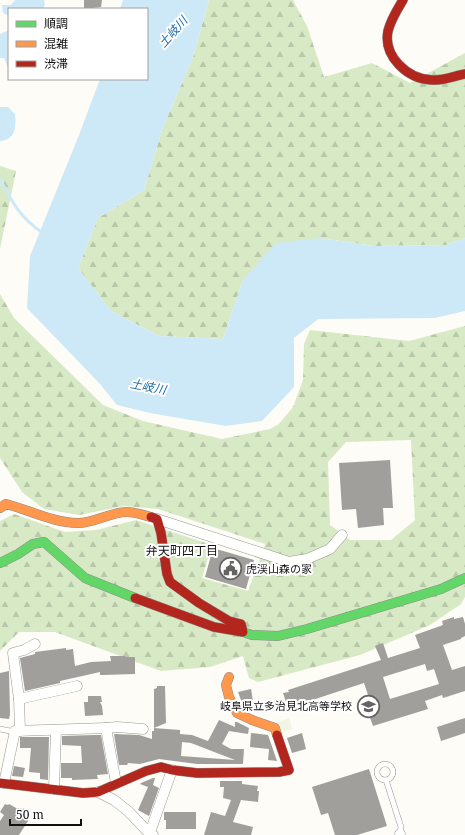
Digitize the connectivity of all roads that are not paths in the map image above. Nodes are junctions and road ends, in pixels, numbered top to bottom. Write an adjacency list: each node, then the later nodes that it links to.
1 (404, 0): 2 (street)
2 (465, 74)
3 (0, 508): 4 (street)
4 (157, 519): 5 (street); 8 (street)
5 (342, 535)
6 (0, 563): 8 (street)
7 (465, 578): 8 (street)
8 (243, 632)
9 (35, 644): 12 (street)
10 (229, 677): 18 (street)
11 (77, 686): 12 (street)
12 (20, 699): 17 (street)
13 (106, 728): 14 (street); 16 (street); 21 (street)
14 (143, 728)
15 (0, 729): 17 (lane)
16 (56, 730): 17 (street); 22 (street)
17 (18, 731): 20 (street)
18 (172, 770): 21 (street); 24 (street)
19 (386, 780): 25 (lane)
20 (2, 783): 22 (street)
21 (116, 783): 23 (street)
22 (54, 789): 23 (street)
23 (98, 792): 24 (street)
24 (150, 834)
25 (400, 834)

